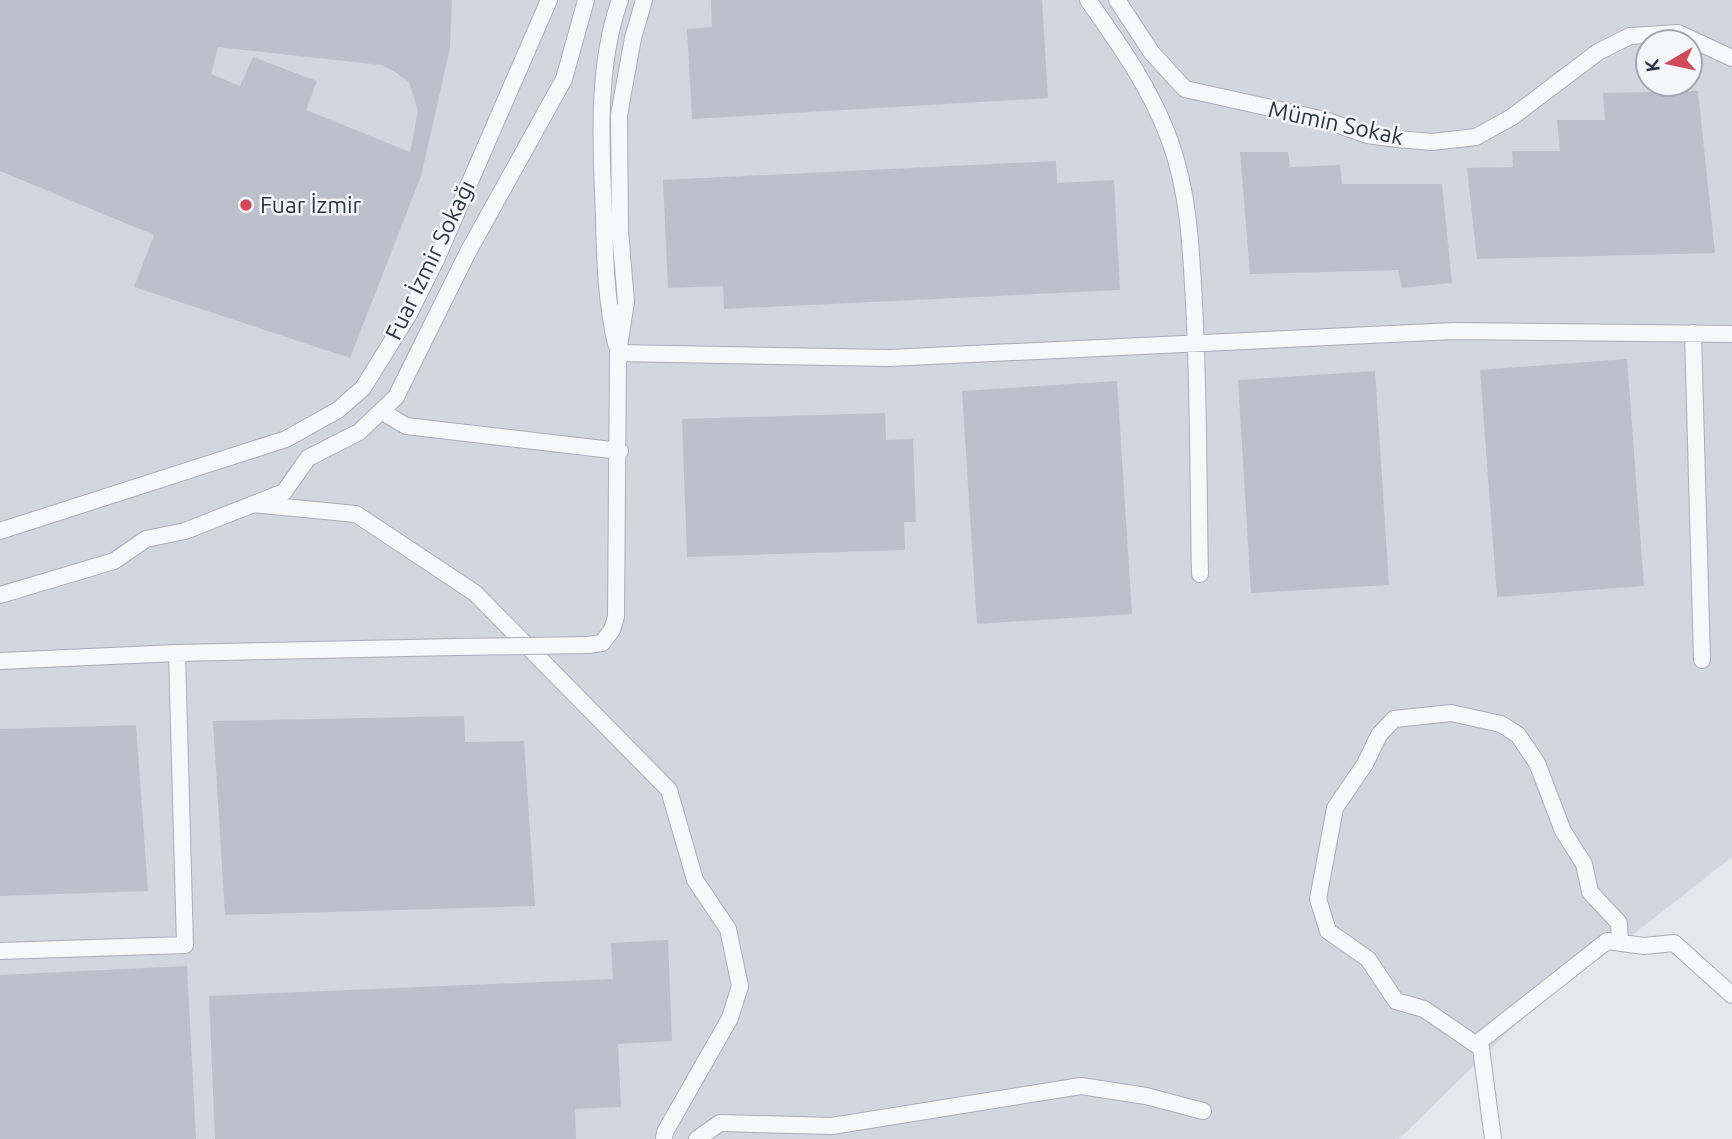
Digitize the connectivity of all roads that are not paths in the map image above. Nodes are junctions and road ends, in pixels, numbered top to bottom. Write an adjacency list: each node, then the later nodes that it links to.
1 (549, 0): 15 (street, Fuar İzmir Sokağı)
2 (586, 0): 12 (street)
3 (620, 0): 11 (street)
4 (643, 0): 11 (street)
5 (1088, 0): 10 (street)
6 (1117, 0): 7 (street, Mümin Sokak)
7 (1732, 58)
8 (1693, 333): 9 (street); 10 (street); 19 (street)
9 (1732, 334)
10 (1196, 342): 11 (street); 16 (street)
11 (618, 353): 13 (street)
12 (381, 411): 13 (street); 14 (street)
13 (620, 451): 18 (street, bridge)
14 (253, 504): 17 (street); 26 (street)
15 (0, 531)
16 (1200, 574)
17 (0, 595)
18 (177, 653): 20 (street); 22 (street)
19 (1702, 660)
20 (0, 661)
21 (1620, 943): 23 (street); 24 (street); 24 (street)
22 (0, 951)
23 (1732, 995)
24 (1481, 1048): 28 (street)
25 (1203, 1111): 27 (street)
26 (664, 1139)
27 (697, 1139)
28 (1493, 1139)

